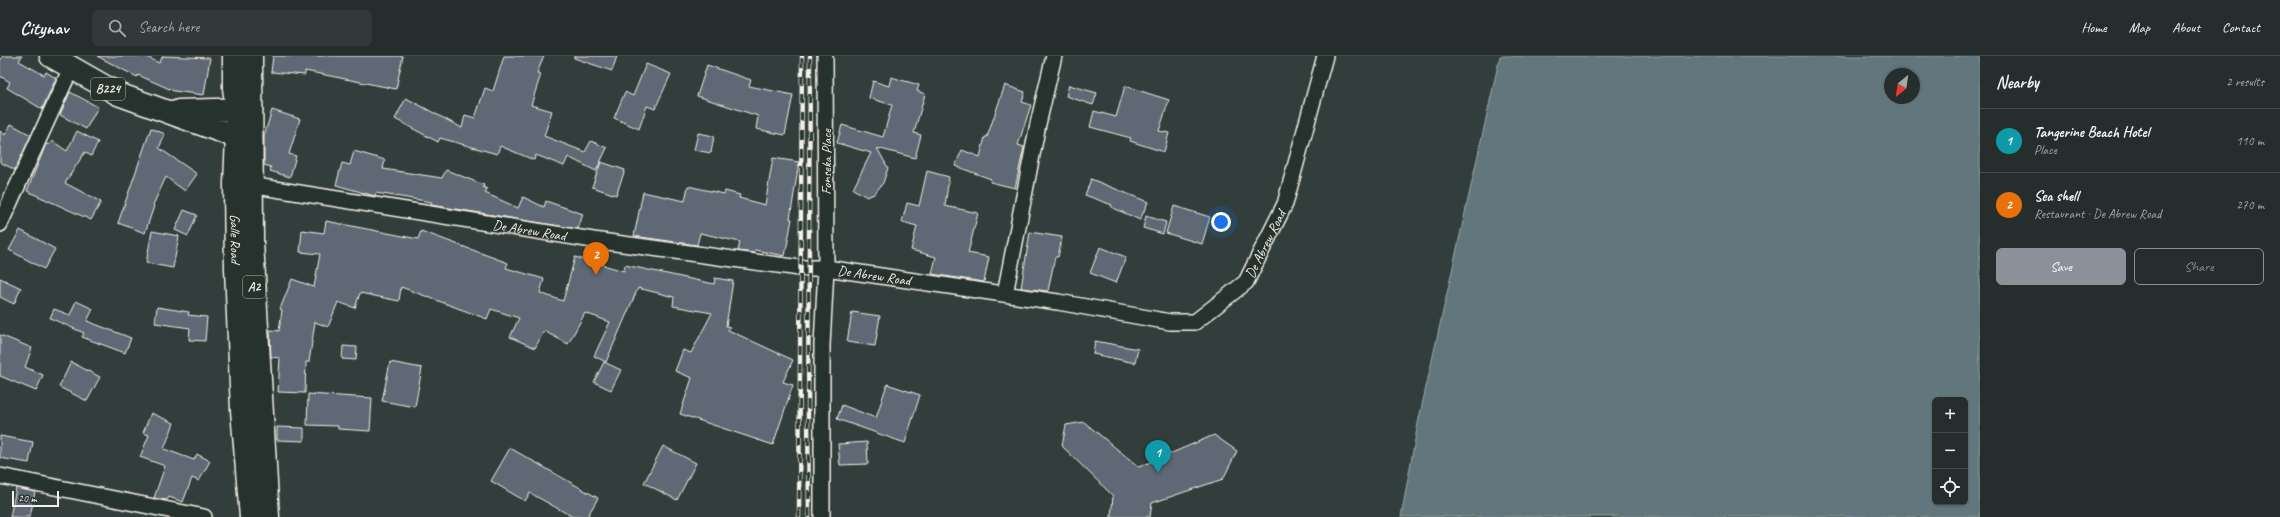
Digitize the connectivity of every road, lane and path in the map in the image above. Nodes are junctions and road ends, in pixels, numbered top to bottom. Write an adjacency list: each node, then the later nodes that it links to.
1 (51, 56): 7 (main road, B224)
2 (234, 56): 8 (main road, Galle Road / A2)
3 (251, 56): 8 (main road, Galle Road / A2)
4 (826, 56): 13 (street, Fonseka Place)
5 (1054, 56): 14 (street)
6 (1325, 56): 14 (street, De Abrew Road)
7 (71, 68): 9 (main road, B224); 12 (street)
8 (244, 109): 9 (main road, B224); 10 (main road, Galle Road / A2)
9 (170, 111): 10 (main road, B224)
10 (244, 138): 11 (main road, Galle Road / A2)
11 (243, 184): 13 (street, De Abrew Road); 17 (main road, Galle Road / A2); 18 (main road, Galle Road / A2)
12 (1, 220)
13 (826, 268): 14 (street, De Abrew Road); 19 (street, Fonseka Place)
14 (1005, 294)
15 (0, 476): 16 (street)
16 (204, 517)
17 (250, 517)
18 (268, 517)
19 (822, 517)

